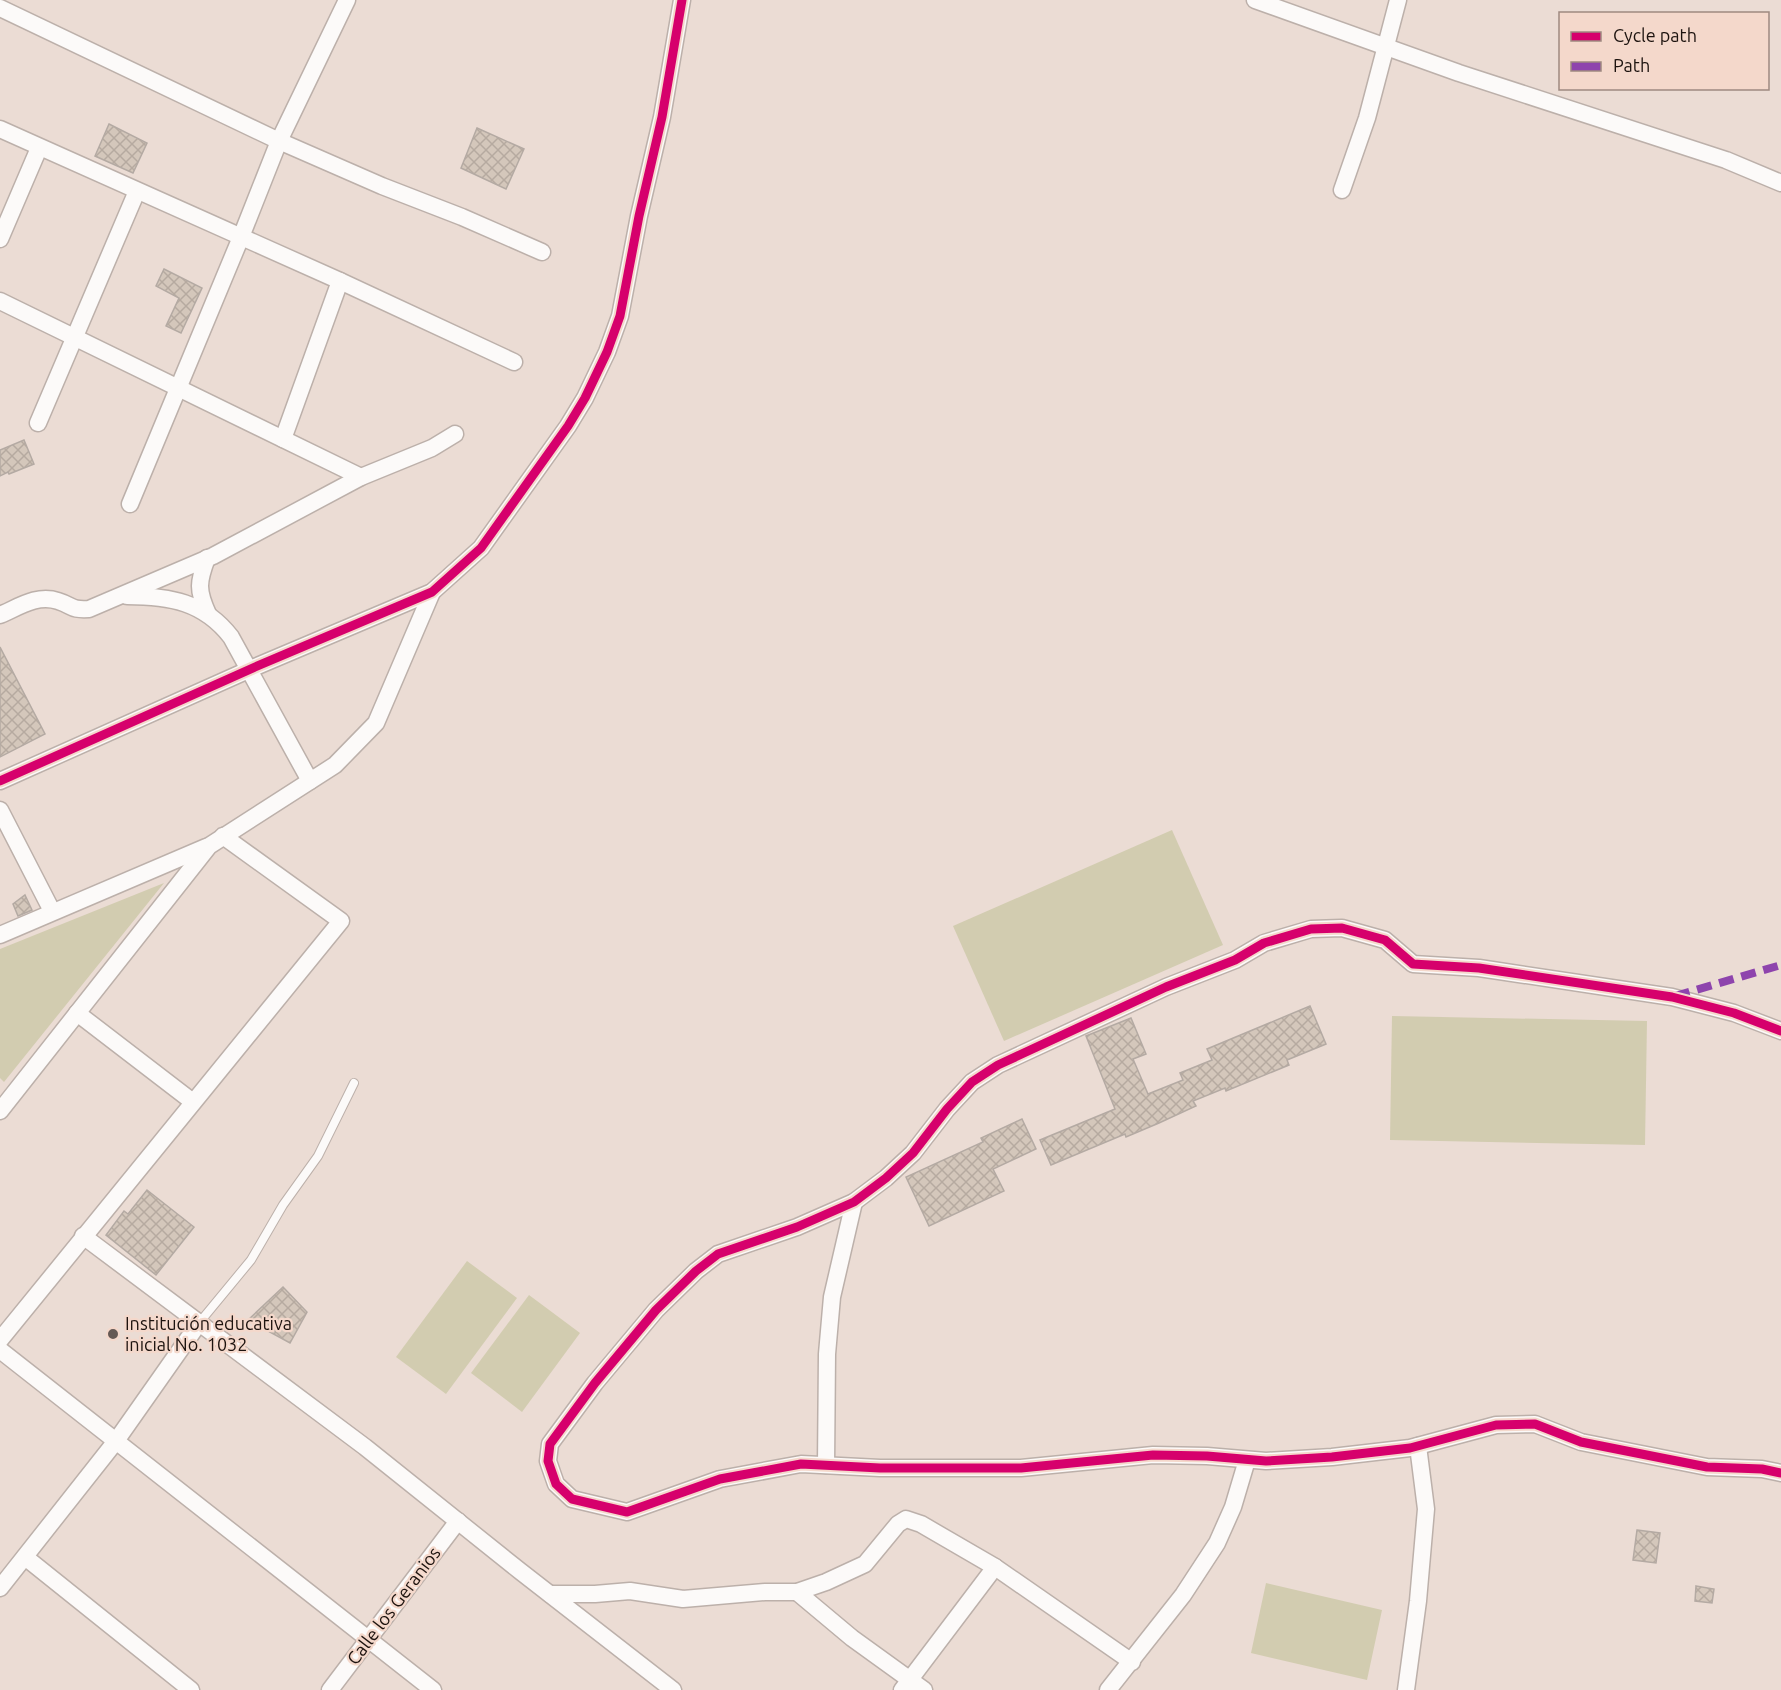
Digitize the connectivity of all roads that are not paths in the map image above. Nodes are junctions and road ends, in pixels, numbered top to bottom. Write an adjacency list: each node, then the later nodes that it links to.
1 (347, 0): 8 (street)
2 (682, 0): 27 (street)
3 (1255, 0): 6 (street)
4 (1398, 0): 6 (street)
5 (0, 8): 8 (street)
6 (1386, 46): 10 (street); 11 (street)
7 (0, 129): 9 (street)
8 (279, 141): 13 (street); 15 (street)
9 (39, 148): 12 (street); 14 (street)
10 (1781, 183)
11 (1342, 190)
12 (137, 191): 13 (street); 18 (street)
13 (242, 237): 16 (street); 20 (street)
14 (0, 238)
15 (542, 252)
16 (340, 281): 19 (street); 23 (street)
17 (0, 301): 18 (street)
18 (76, 338): 20 (street); 21 (street)
19 (514, 362)
20 (178, 388): 23 (street); 25 (street)
21 (38, 423)
22 (455, 434): 24 (street)
23 (283, 439): 24 (street)
24 (361, 477): 26 (street)
25 (130, 504)
26 (207, 558): 28 (street); 29 (street)
27 (432, 592): 31 (street); 33 (street)
28 (118, 597): 29 (street); 30 (street)
29 (208, 614): 31 (street)
30 (0, 615)
31 (249, 670): 32 (street); 33 (street)
32 (0, 781)
33 (310, 781): 35 (street)
34 (0, 810): 36 (street)
35 (216, 841): 36 (street); 38 (street); 41 (street)
36 (52, 911): 37 (street)
37 (0, 935)
38 (77, 1013): 41 (street); 42 (street)
39 (1781, 1031): 43 (street)
40 (354, 1083): 45 (lane)
41 (193, 1102): 44 (street)
42 (0, 1112)
43 (854, 1202): 51 (street); 51 (street)
44 (83, 1236): 45 (street); 46 (street)
45 (199, 1323): 48 (street); 53 (street)
46 (0, 1340)
47 (0, 1350): 48 (street)
48 (116, 1441): 54 (street); 59 (street)
49 (1418, 1446): 50 (street); 52 (street); 68 (street)
50 (1247, 1460): 51 (street); 60 (street)
51 (826, 1465)
52 (1781, 1473)
53 (458, 1521): 58 (street); 59 (street, Calle los Geranios)
54 (25, 1557): 56 (street); 62 (street)
55 (995, 1567): 57 (street); 60 (street); 61 (street)
56 (0, 1588)
57 (797, 1592): 58 (street); 61 (street)
58 (550, 1594): 65 (street)
59 (368, 1639): 63 (street, Calle los Geranios); 64 (street)
60 (1132, 1662): 67 (street)
61 (906, 1685): 66 (street)
62 (191, 1690)
63 (330, 1690)
64 (432, 1690)
65 (673, 1690)
66 (924, 1690)
67 (1108, 1690)
68 (1406, 1690)

